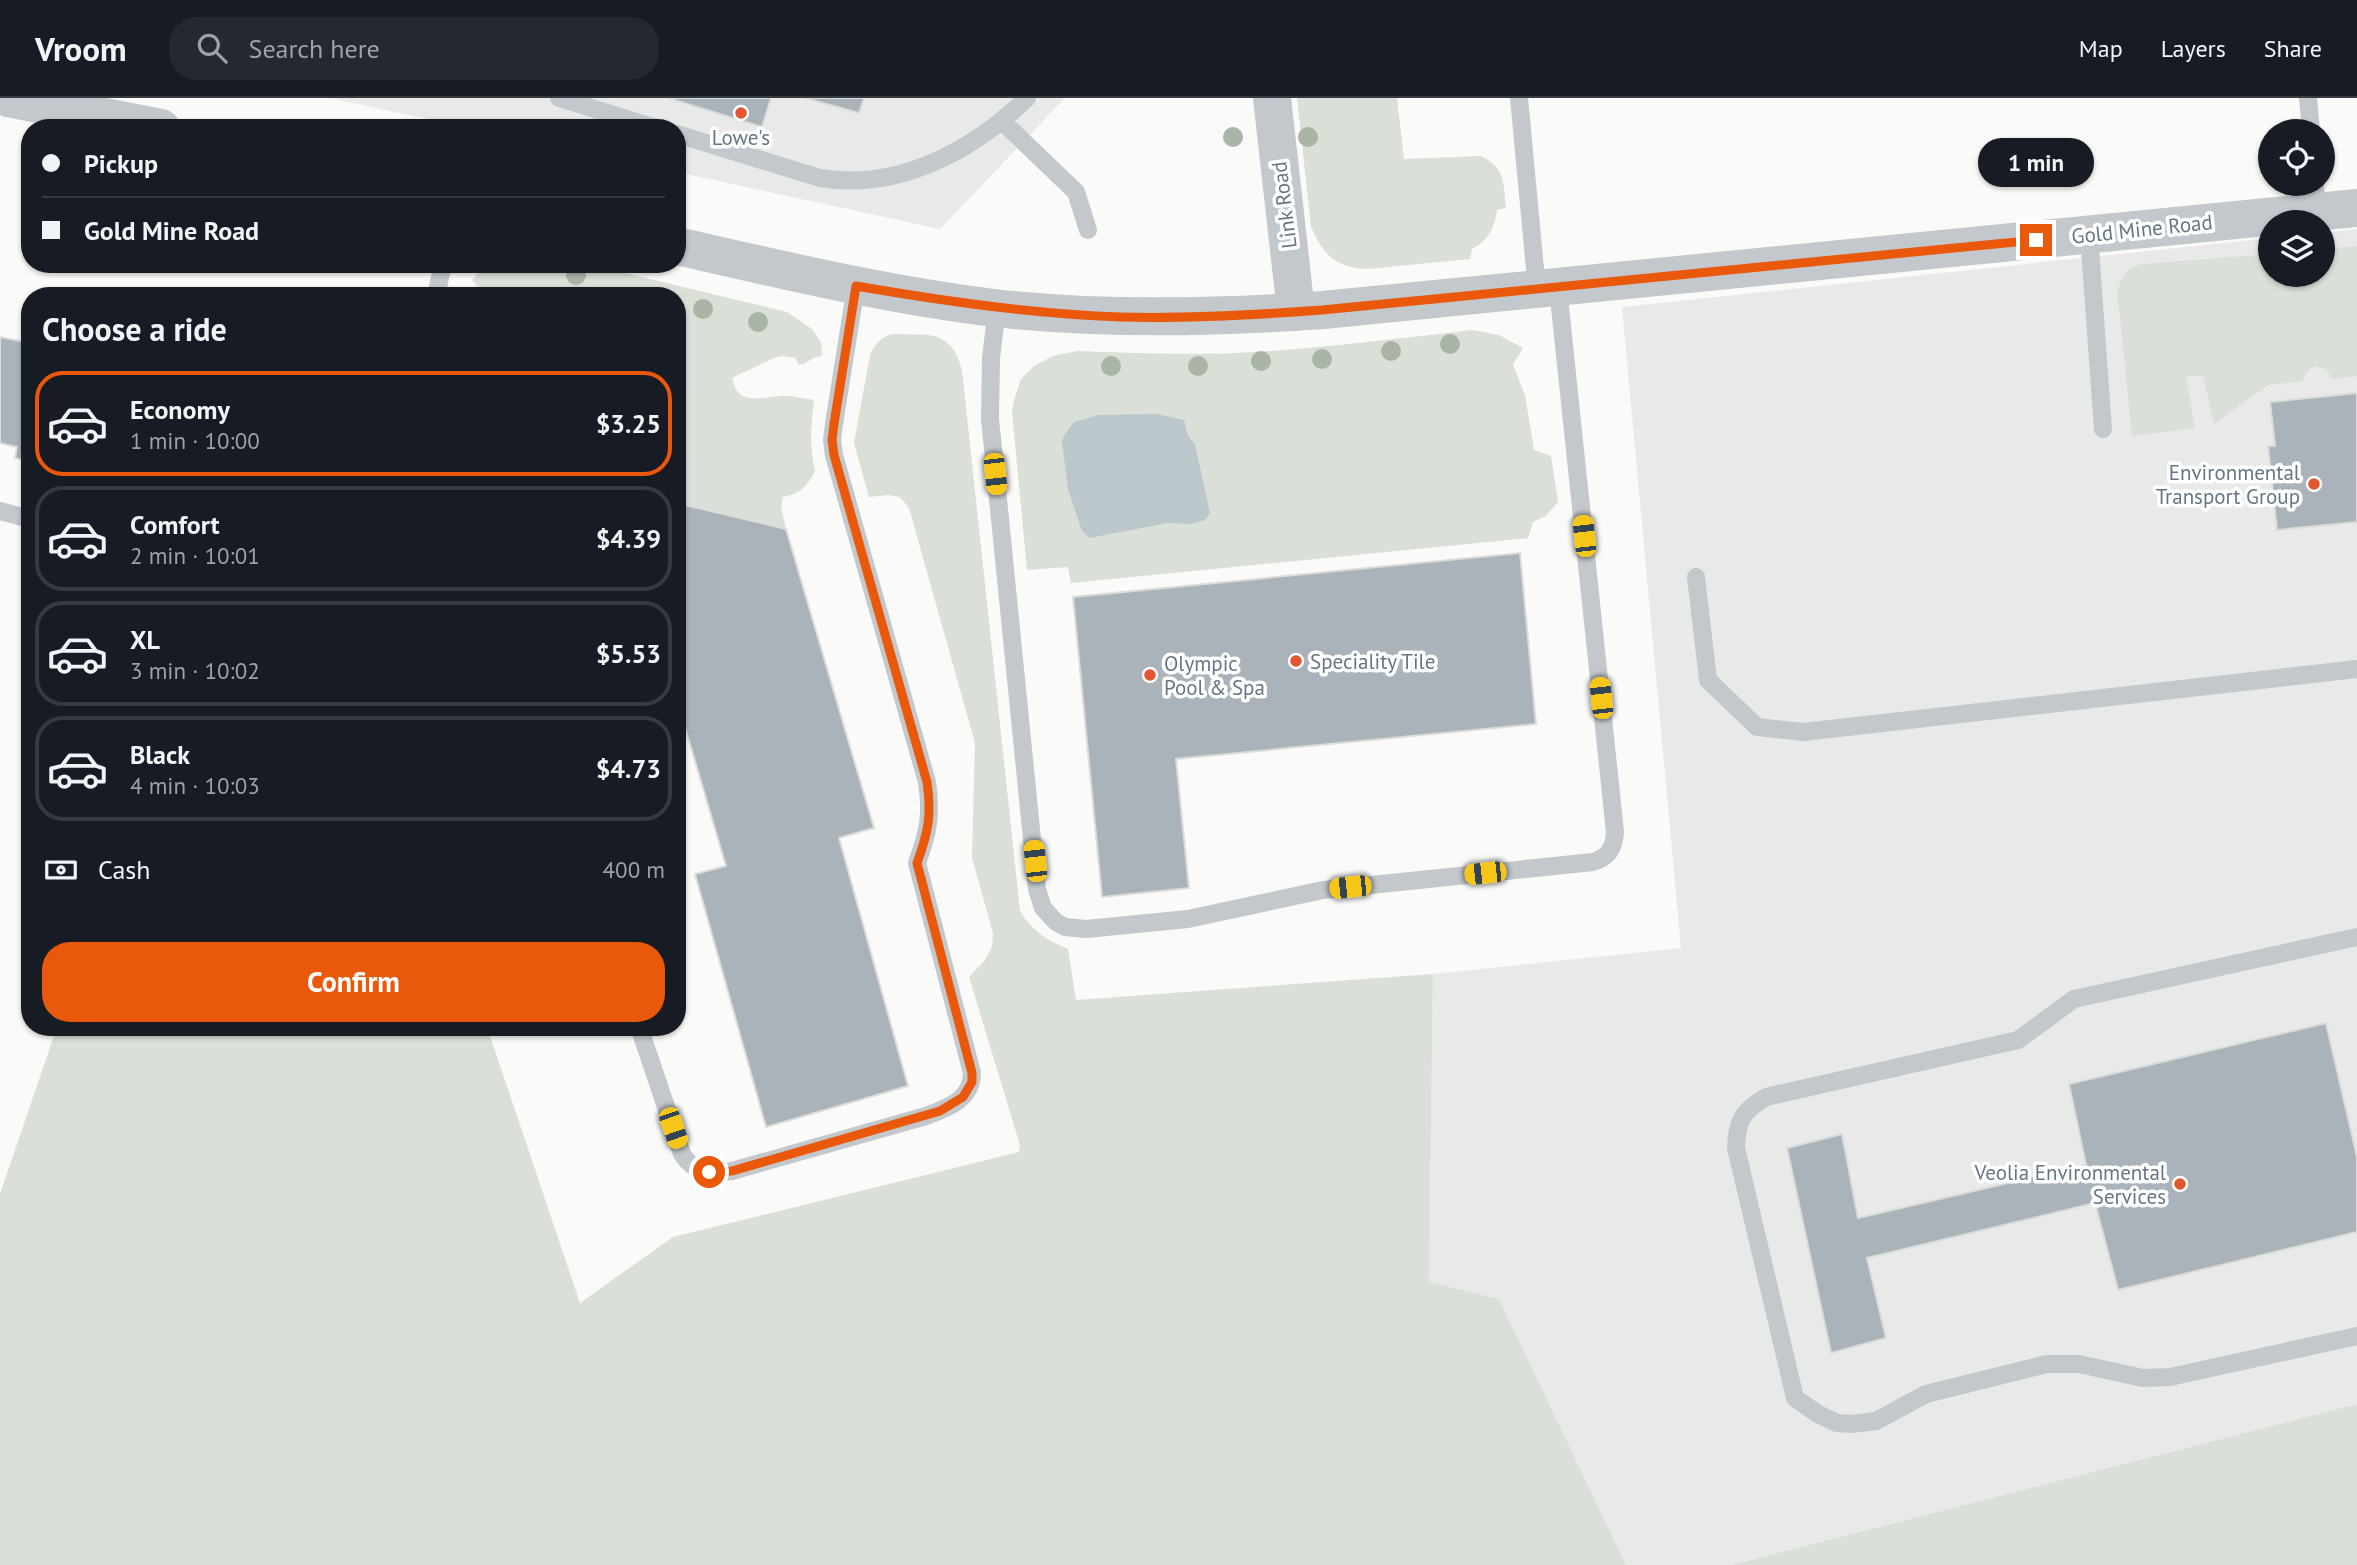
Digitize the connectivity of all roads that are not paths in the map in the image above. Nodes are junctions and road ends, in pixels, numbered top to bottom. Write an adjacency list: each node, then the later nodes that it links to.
1 (8, 98): 8 (street)
2 (559, 98): 9 (lane)
3 (1009, 98): 11 (lane)
4 (1027, 98): 11 (lane)
5 (1272, 98): 21 (street, Link Road)
6 (1520, 98): 19 (lane)
7 (2308, 98): 10 (lane)
8 (115, 119)
9 (627, 119)
10 (2310, 119)
11 (1003, 122): 12 (lane); 15 (lane)
12 (686, 137)
13 (2316, 198): 14 (street, Gold Mine Road); 16 (street, Gold Mine Road)
14 (2357, 208)
15 (1088, 230)
16 (2088, 235): 19 (street, Gold Mine Road); 22 (lane)
17 (686, 248): 18 (street, Gold Mine Road)
18 (856, 286): 20 (street, Gold Mine Road); 28 (lane)
19 (1548, 289): 20 (lane); 21 (street, Gold Mine Road)
20 (997, 308): 21 (street, Gold Mine Road)
21 (1296, 312)
22 (2103, 429)
23 (0, 511): 24 (lane)
24 (21, 517)
25 (1696, 577): 26 (lane)
26 (2357, 669)
27 (2357, 937): 29 (lane)
28 (642, 1036)
29 (2357, 1336)

